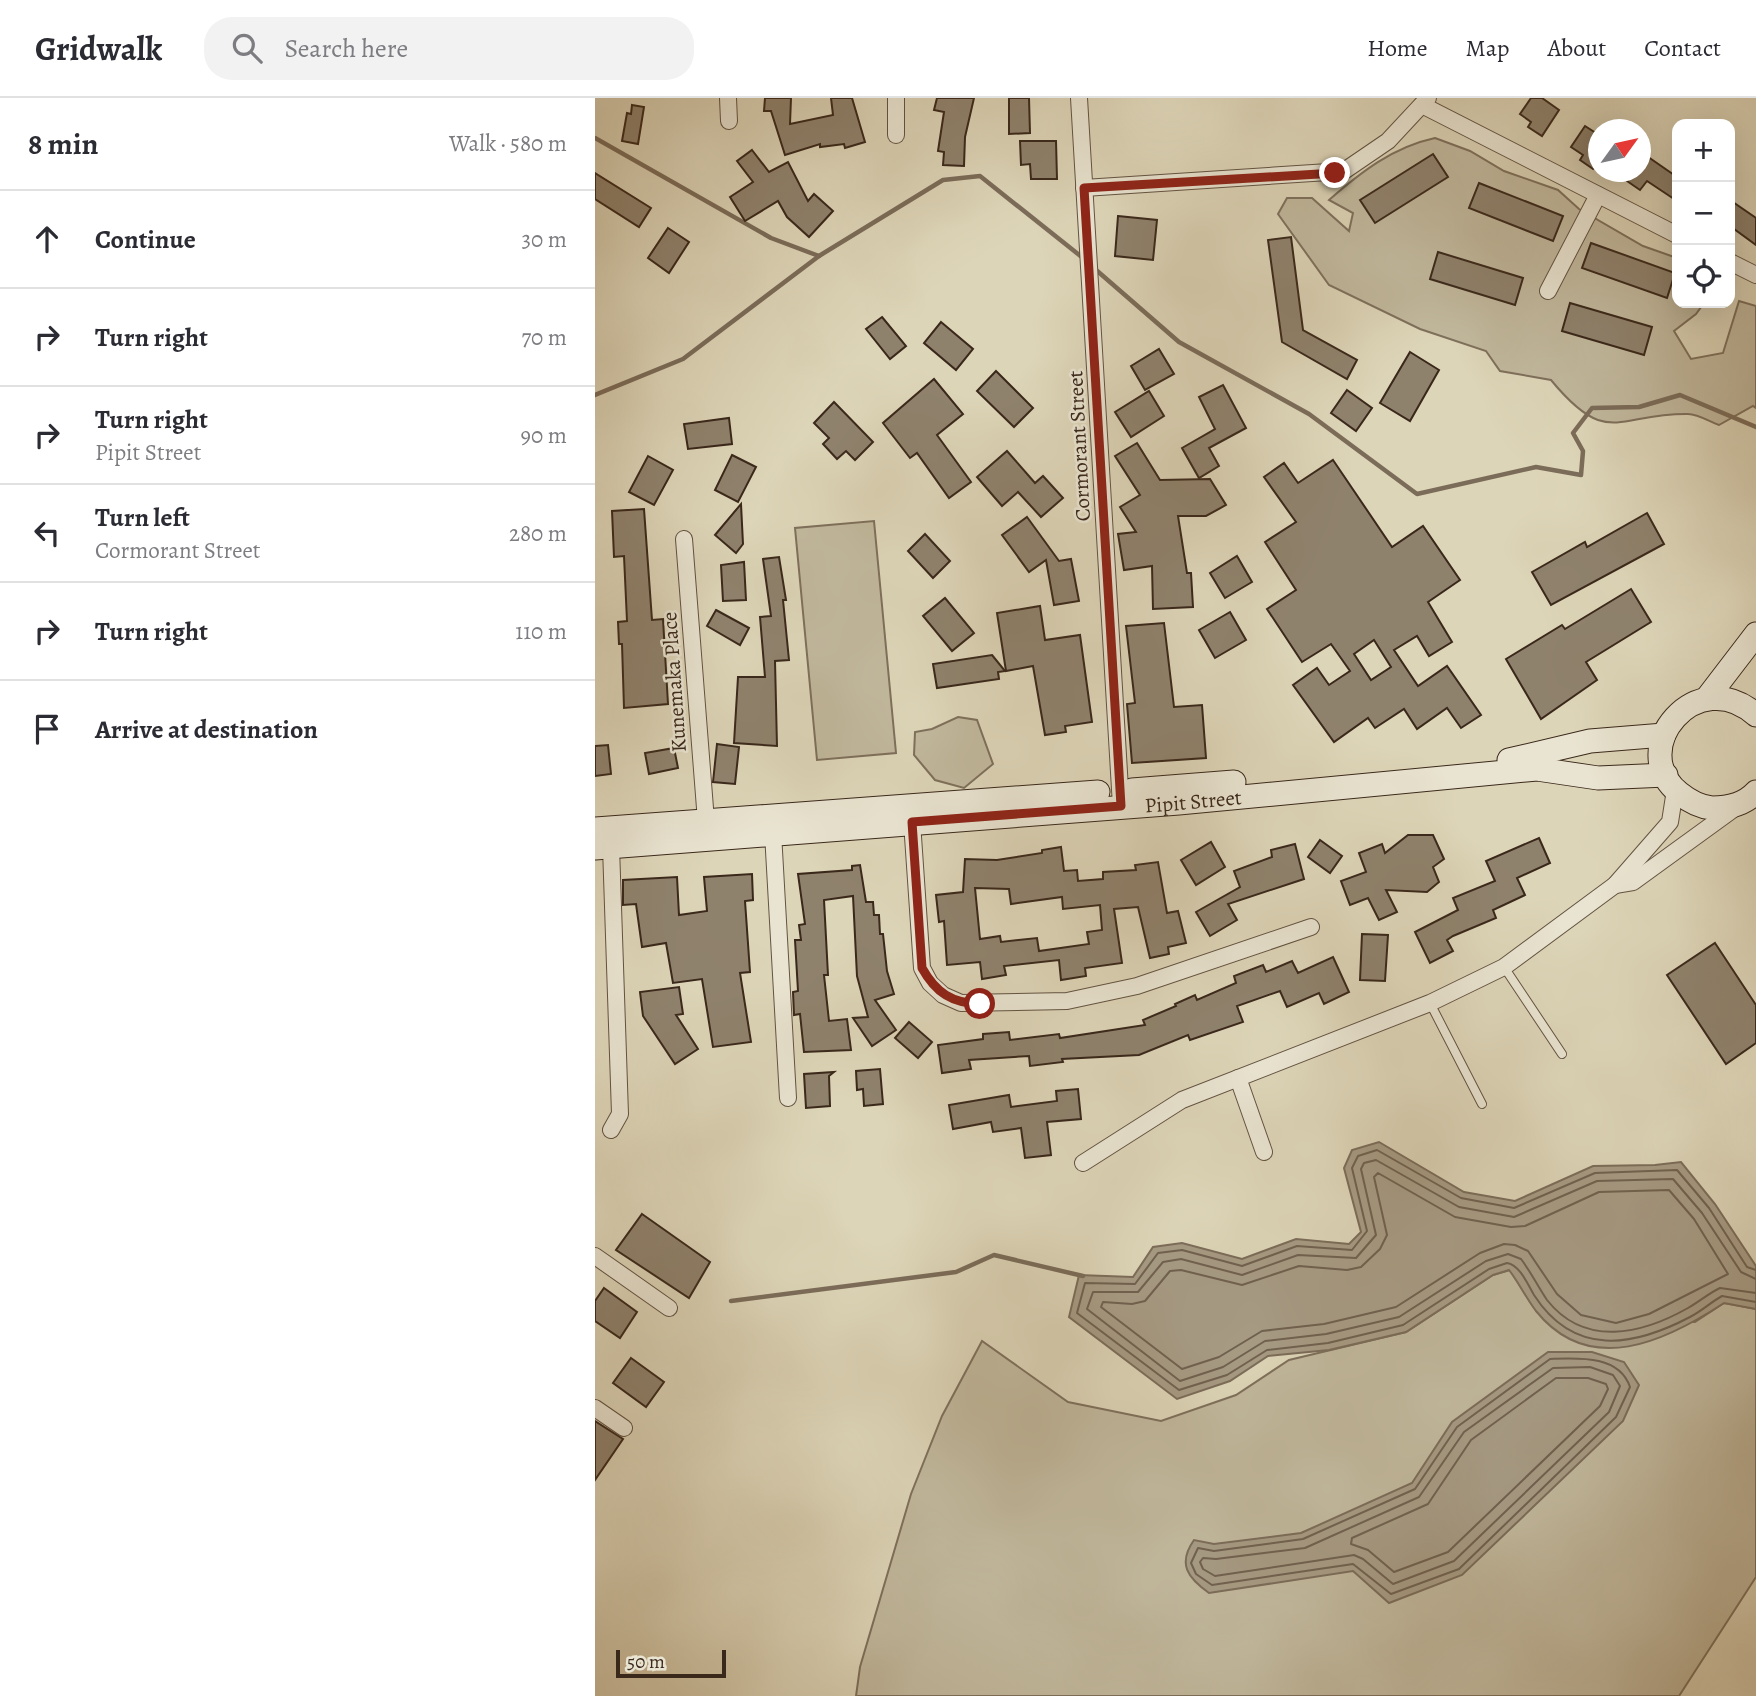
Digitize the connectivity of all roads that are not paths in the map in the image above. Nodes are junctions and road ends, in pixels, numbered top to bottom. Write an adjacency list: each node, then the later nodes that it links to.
1 (728, 98): 5 (street)
2 (896, 98): 6 (street)
3 (1079, 98): 7 (street, Cormorant Street)
4 (1425, 102): 7 (street); 8 (street)
5 (729, 121)
6 (897, 135)
7 (1084, 188): 20 (street, Cormorant Street)
8 (1598, 195): 9 (street); 12 (street)
9 (1672, 232)
10 (1735, 264): 11 (street)
11 (1756, 275)
12 (1548, 291)
13 (684, 539): 21 (street, Kunemaka Place)
14 (1756, 634): 15 (main road)
15 (1707, 698): 16 (main road); 17 (main road)
16 (1756, 715)
17 (1664, 735): 18 (main road); 20 (main road, Pipit Street)
18 (1670, 783): 19 (main road); 20 (main road, Pipit Street); 26 (street)
19 (1748, 797): 26 (street)
20 (1121, 799): 21 (main road, Pipit Street); 22 (main road, Pipit Street)
21 (706, 821): 23 (main road, Pipit Street)
22 (912, 822): 24 (main road, Pipit Street); 27 (street)
23 (595, 829)
24 (773, 834): 25 (main road, Pipit Street); 34 (street)
25 (603, 847): 28 (street)
26 (1615, 885): 30 (street)
27 (1311, 927)
28 (613, 964): 29 (street); 36 (street)
29 (595, 965)
30 (1504, 967): 31 (street); 32 (lane)
31 (1430, 1003): 33 (street); 35 (lane)
32 (1562, 1054)
33 (1238, 1078): 37 (street); 38 (street)
34 (788, 1098)
35 (1482, 1104)
36 (611, 1130)
37 (1264, 1152)
38 (1083, 1163)
39 (595, 1256): 40 (street)
40 (669, 1308)
41 (595, 1408): 42 (street)
42 (624, 1428)

